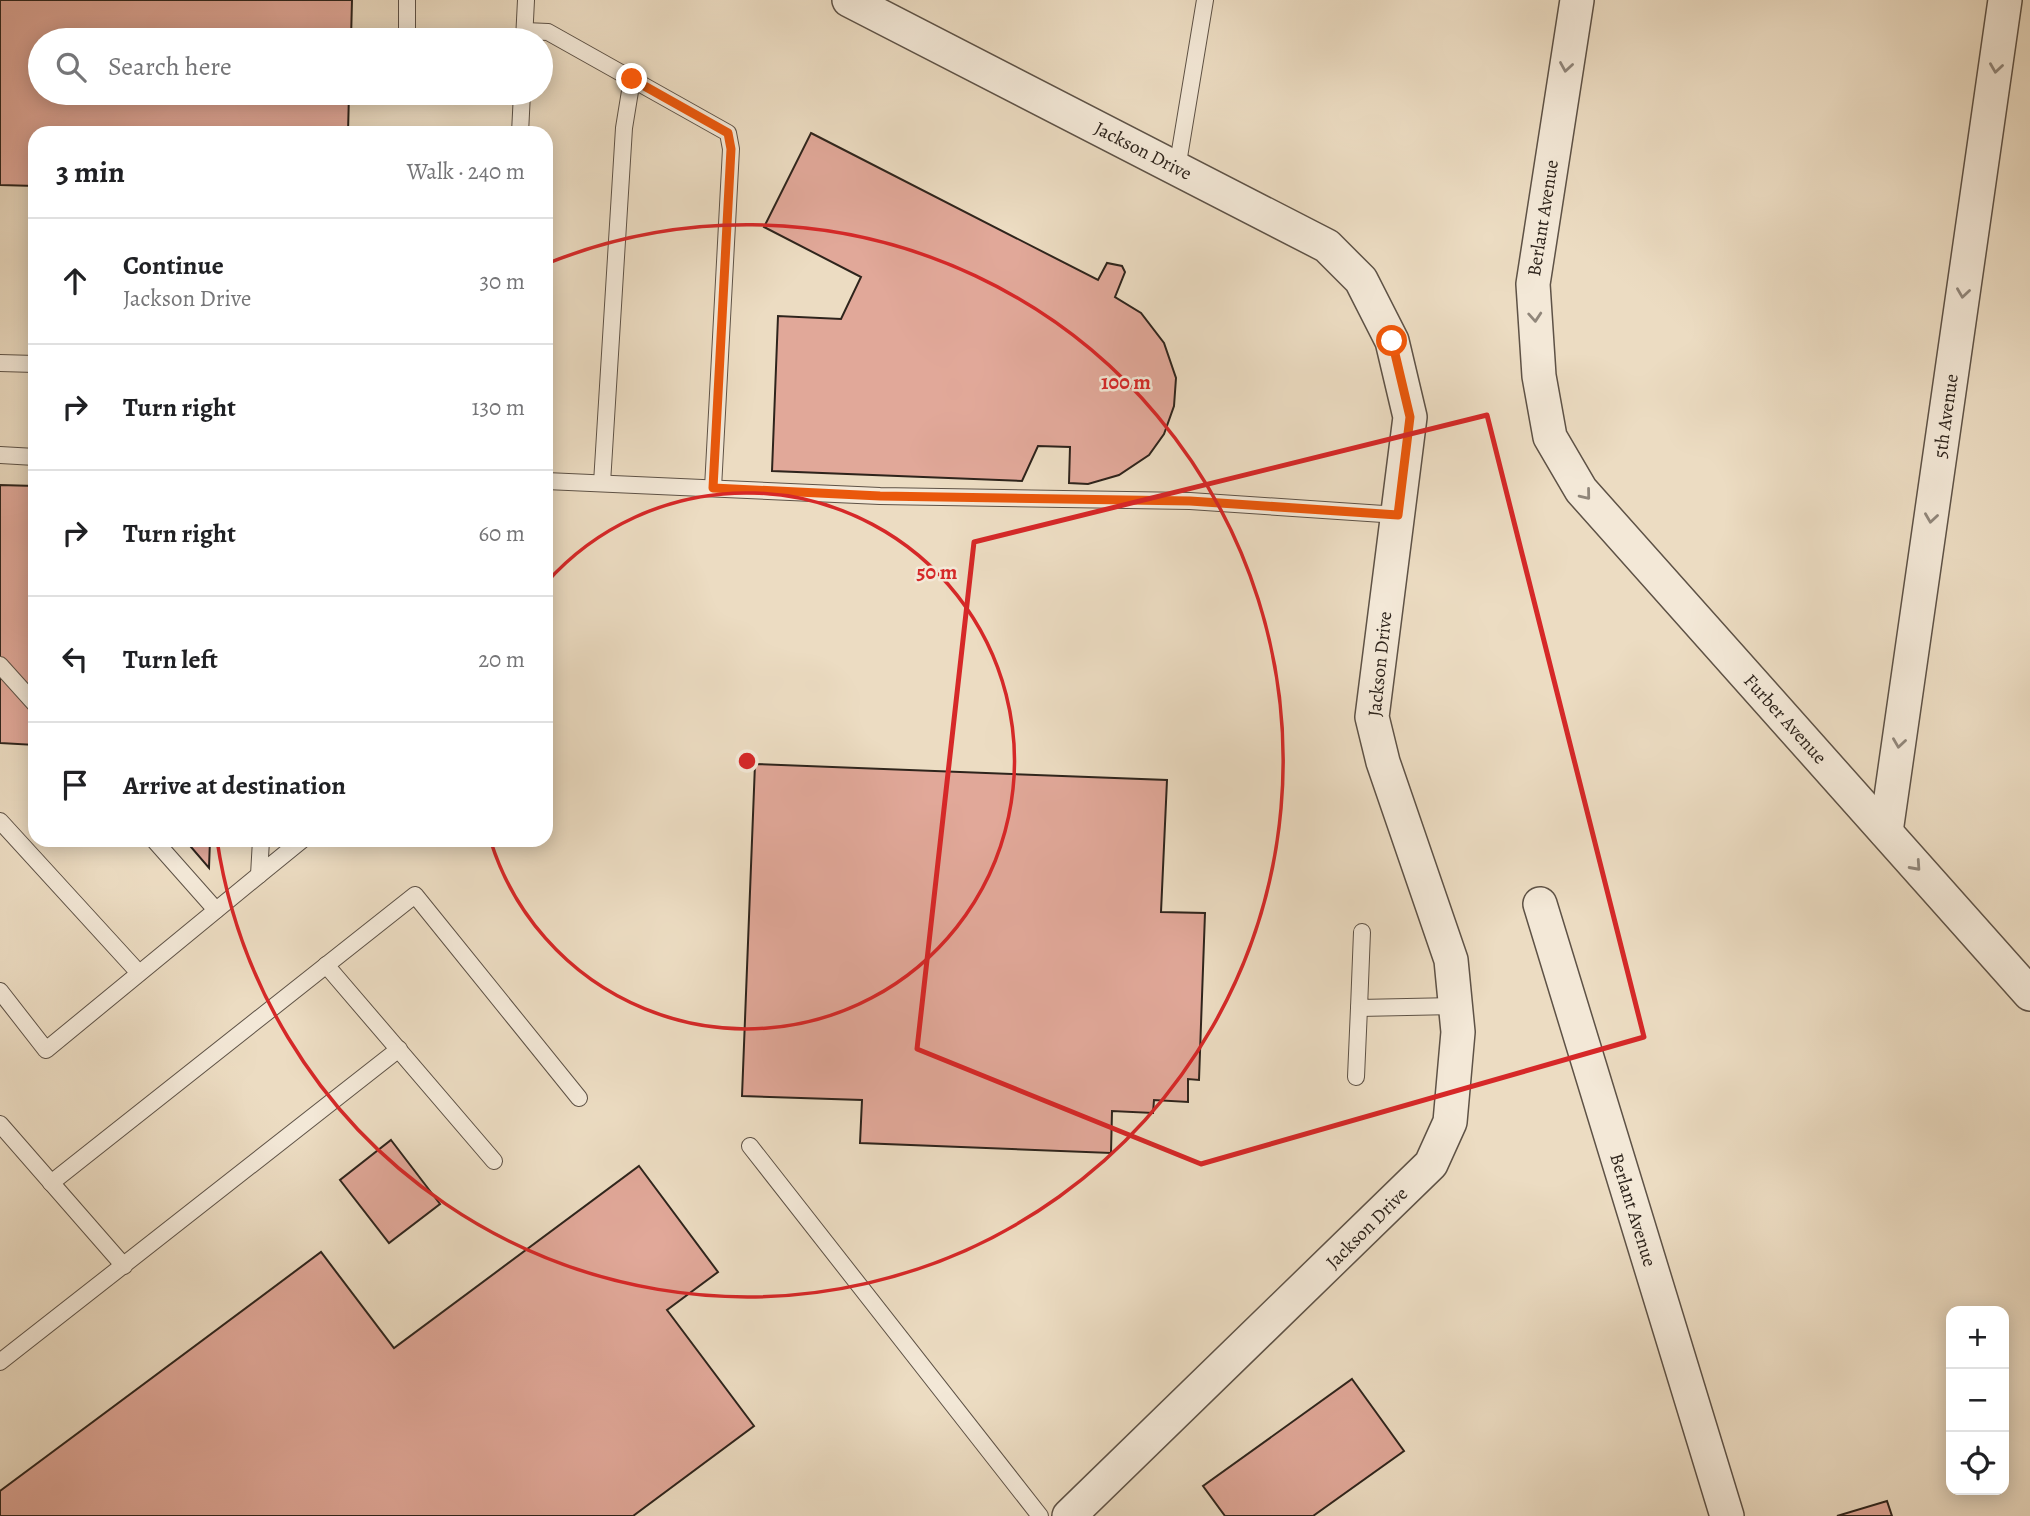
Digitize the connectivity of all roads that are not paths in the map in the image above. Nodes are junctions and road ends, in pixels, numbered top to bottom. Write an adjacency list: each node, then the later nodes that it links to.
1 (407, 0): 7 (lane)
2 (526, 0): 8 (lane)
3 (849, 0): 13 (street, Jackson Drive)
4 (1204, 0): 13 (lane)
5 (1577, 0): 16 (street, Berlant Avenue, one-way to 16)
6 (2005, 0): 26 (street, 5th Avenue, one-way to 26)
7 (407, 28)
8 (524, 28)
9 (553, 35): 10 (lane)
10 (632, 79): 20 (lane); 21 (lane)
11 (521, 105): 12 (lane)
12 (520, 126)
13 (1177, 169): 22 (street, Jackson Drive)
14 (0, 363): 15 (lane)
15 (28, 364)
16 (1550, 437): 26 (street, Furber Avenue, one-way to 26)
17 (0, 455): 18 (lane)
18 (28, 457)
19 (553, 481): 20 (lane)
20 (602, 483): 21 (lane)
21 (713, 488): 22 (lane)
22 (1398, 515): 38 (street, Jackson Drive)
23 (0, 664): 24 (lane)
24 (28, 696)
25 (0, 821): 35 (lane)
26 (1886, 832): 37 (street, Furber Avenue, one-way to 37)
27 (160, 847): 32 (lane)
28 (261, 847): 30 (lane)
29 (293, 847): 30 (lane)
30 (259, 875): 32 (lane)
31 (1540, 904): 51 (street, Berlant Avenue)
32 (216, 910): 35 (lane)
33 (1362, 932): 39 (lane)
34 (326, 965): 40 (lane); 42 (lane); 46 (lane)
35 (139, 974): 36 (lane)
36 (0, 991)
37 (2030, 994)
38 (1455, 1006): 39 (lane); 50 (street, Jackson Drive)
39 (1359, 1008): 41 (lane)
40 (399, 1049): 45 (lane); 47 (lane)
41 (1356, 1076)
42 (579, 1098)
43 (0, 1124): 46 (lane)
44 (750, 1146): 49 (lane)
45 (494, 1161)
46 (51, 1182): 47 (lane)
47 (124, 1266): 48 (lane)
48 (0, 1362)
49 (1040, 1516)
50 (1069, 1516)
51 (1727, 1516)

